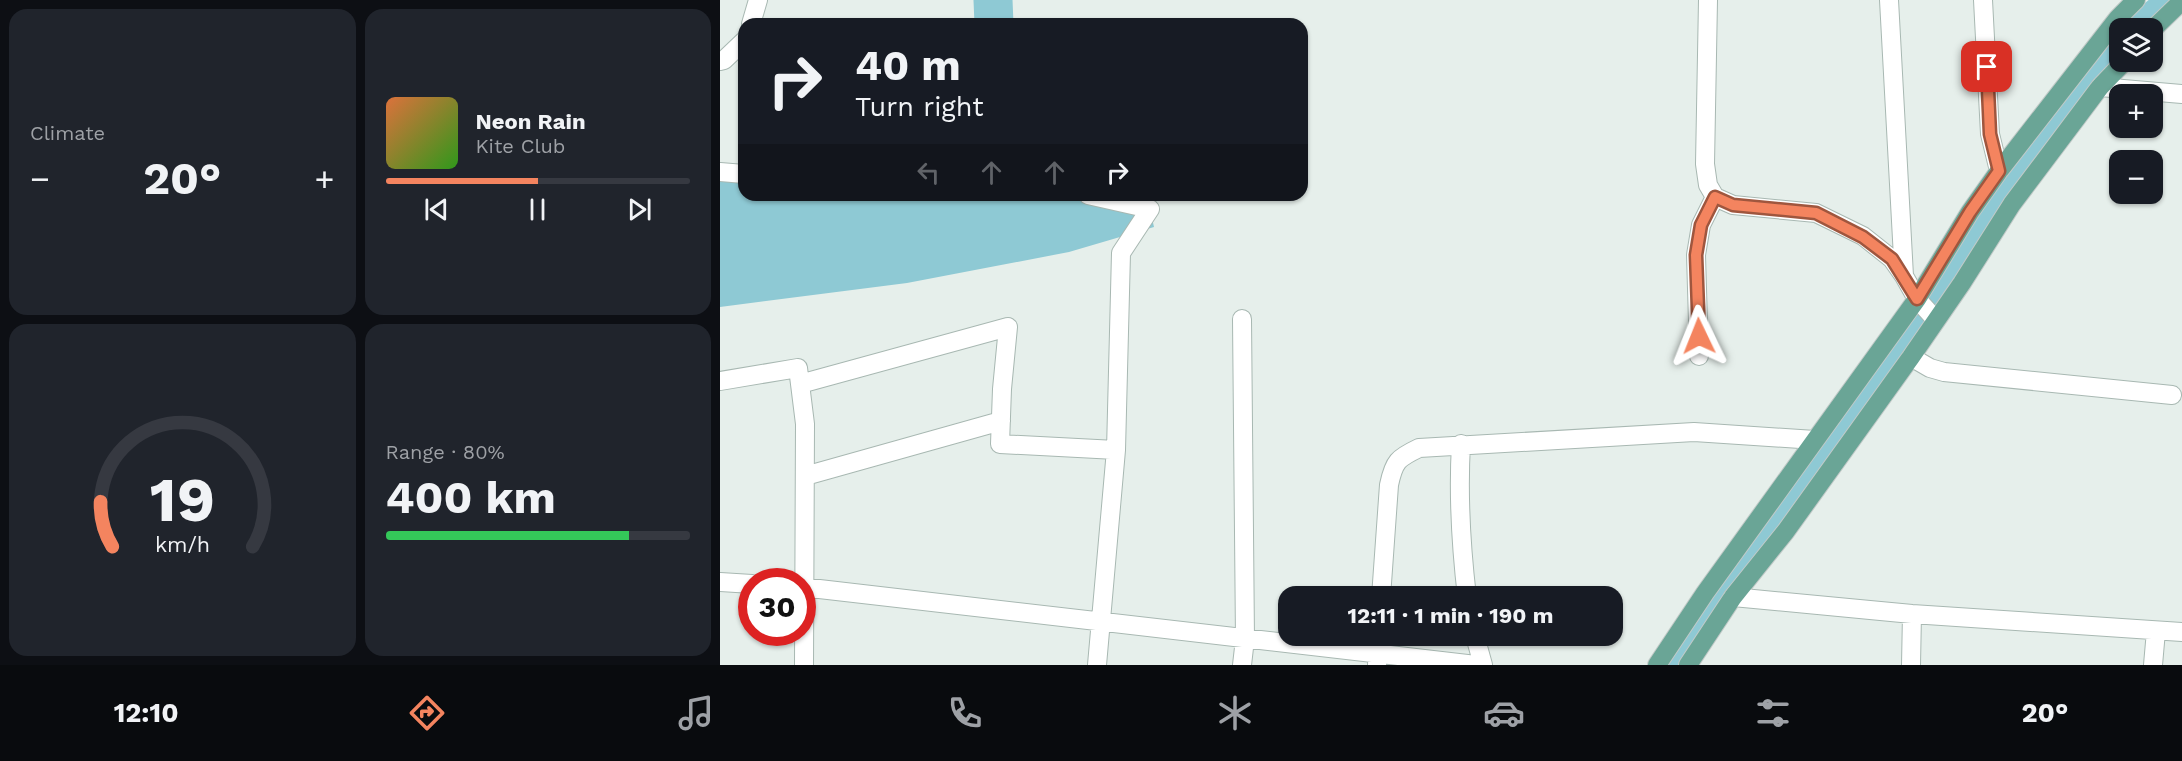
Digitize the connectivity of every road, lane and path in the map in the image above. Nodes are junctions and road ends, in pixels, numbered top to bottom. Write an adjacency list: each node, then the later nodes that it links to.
1 (758, 0): 7 (street)
2 (1708, 0): 17 (street)
3 (1889, 0): 19 (street)
4 (1983, 0): 14 (street)
5 (2136, 0): 14 (main road)
6 (2182, 1): 8 (main road)
7 (754, 18)
8 (2163, 19)
9 (738, 47): 10 (street)
10 (720, 61)
11 (2114, 72): 12 (main road)
12 (2100, 87): 13 (street); 20 (main road)
13 (2182, 94)
14 (1999, 171): 20 (main road)
15 (720, 172): 16 (street)
16 (738, 174)
17 (1715, 197): 19 (street); 22 (street)
18 (1115, 201): 30 (street)
19 (1904, 276): 20 (street)
20 (1926, 309): 23 (main road); 28 (main road)
21 (1242, 319): 43 (street)
22 (1699, 356)
23 (1911, 357): 26 (street); 38 (main road)
24 (720, 381): 25 (street)
25 (800, 384): 27 (street); 31 (street)
26 (2172, 395)
27 (1001, 421): 30 (street); 31 (street)
28 (1815, 440): 29 (street); 52 (main road)
29 (1461, 444): 35 (street); 36 (street)
30 (1116, 450): 40 (street)
31 (805, 476): 32 (street)
32 (803, 568)
33 (720, 582): 34 (street)
34 (738, 583)
35 (1382, 586)
36 (1466, 586)
37 (816, 589): 40 (street)
38 (1733, 597): 39 (street); 53 (main road)
39 (1912, 614): 41 (street); 54 (street)
40 (1101, 622): 43 (street); 48 (street)
41 (2156, 631): 42 (street); 55 (street)
42 (2182, 632)
43 (1245, 639): 46 (street); 49 (street)
44 (804, 646): 47 (street)
45 (1477, 646): 51 (street)
46 (1377, 652): 50 (street)
47 (804, 665)
48 (1097, 665)
49 (1242, 665)
50 (1476, 665)
51 (1482, 665)
52 (1657, 665)
53 (1688, 665)
54 (1911, 665)
55 (2153, 665)

